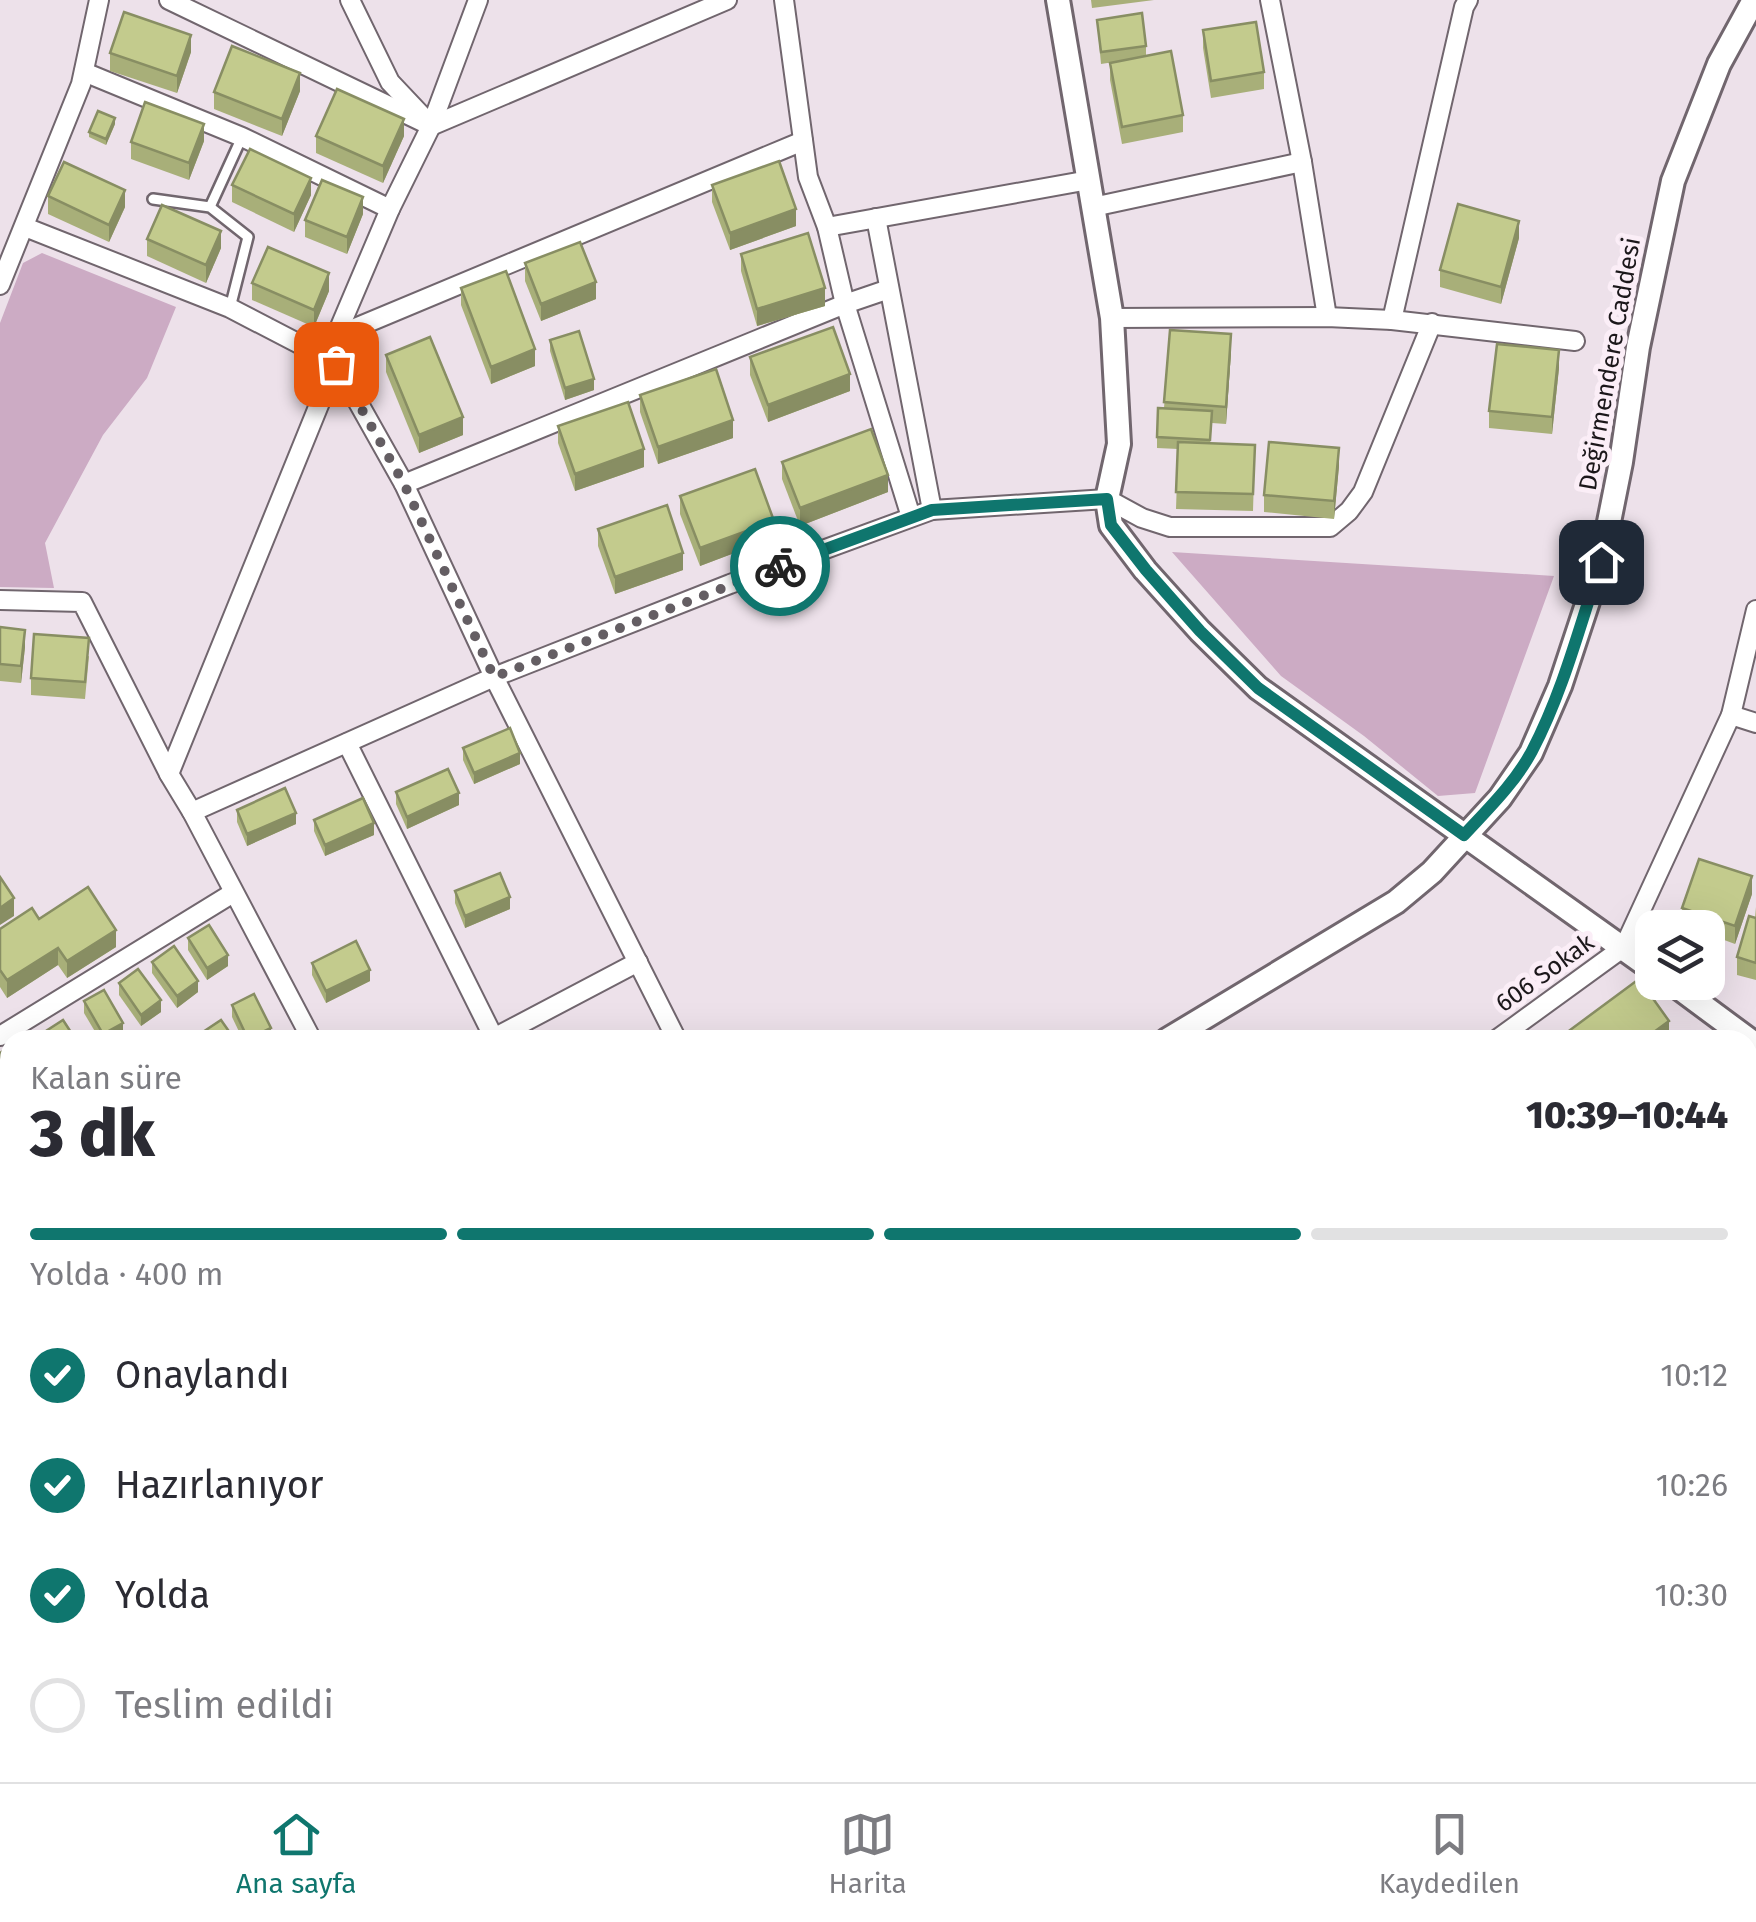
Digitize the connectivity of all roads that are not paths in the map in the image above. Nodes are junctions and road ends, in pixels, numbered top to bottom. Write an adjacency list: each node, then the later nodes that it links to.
1 (98, 0): 11 (street)
2 (169, 0): 12 (street)
3 (350, 0): 12 (street)
4 (478, 0): 12 (street)
5 (728, 0): 12 (street)
6 (784, 0): 14 (street)
7 (1058, 0): 16 (street)
8 (1270, 0): 15 (street)
9 (1468, 0): 30 (street)
10 (1754, 0): 47 (street, Değirmendere Caddesi)
11 (84, 72): 13 (street); 22 (street)
12 (431, 126): 20 (street)
13 (242, 137): 19 (lane); 20 (street)
14 (803, 141): 23 (street); 32 (street)
15 (1302, 162): 18 (street); 28 (street)
16 (1089, 180): 18 (street); 21 (street)
17 (152, 198): 19 (lane)
18 (1093, 207): 29 (street)
19 (210, 208): 27 (lane)
20 (390, 209): 32 (street)
21 (876, 218): 23 (street); 25 (street)
22 (25, 227): 24 (street); 27 (street)
23 (827, 227): 26 (street)
24 (0, 284)
25 (890, 289): 26 (street); 37 (street)
26 (845, 304): 35 (street); 38 (street)
27 (230, 308): 34 (street)
28 (1327, 316): 29 (street); 30 (street)
29 (1112, 318): 36 (street)
30 (1392, 320): 31 (street)
31 (1432, 323): 33 (street); 36 (street)
32 (336, 336): 34 (street)
33 (1576, 342)
34 (336, 364): 35 (street); 45 (street)
35 (404, 484): 41 (street)
36 (1107, 499): 37 (street); 47 (street)
37 (932, 510): 38 (street)
38 (911, 517): 41 (street)
39 (0, 600): 45 (street)
40 (1756, 610): 42 (street)
41 (494, 677): 44 (street); 51 (street)
42 (1731, 715): 43 (street); 49 (street)
43 (1756, 723)
44 (347, 742): 46 (street); 55 (street)
45 (169, 774): 46 (street)
46 (192, 812): 48 (street)
47 (1464, 835): 49 (street); 58 (street, Değirmendere Caddesi)
48 (233, 893): 53 (street); 54 (street)
49 (1624, 948): 50 (street); 59 (street, 606 Sokak)
50 (1635, 956)
51 (638, 962): 56 (street); 57 (street)
52 (1695, 1000): 60 (street)
53 (10, 1030)
54 (302, 1030)
55 (488, 1030)
56 (509, 1030)
57 (672, 1030)
58 (1184, 1030)
59 (1510, 1030)
60 (1736, 1030)

